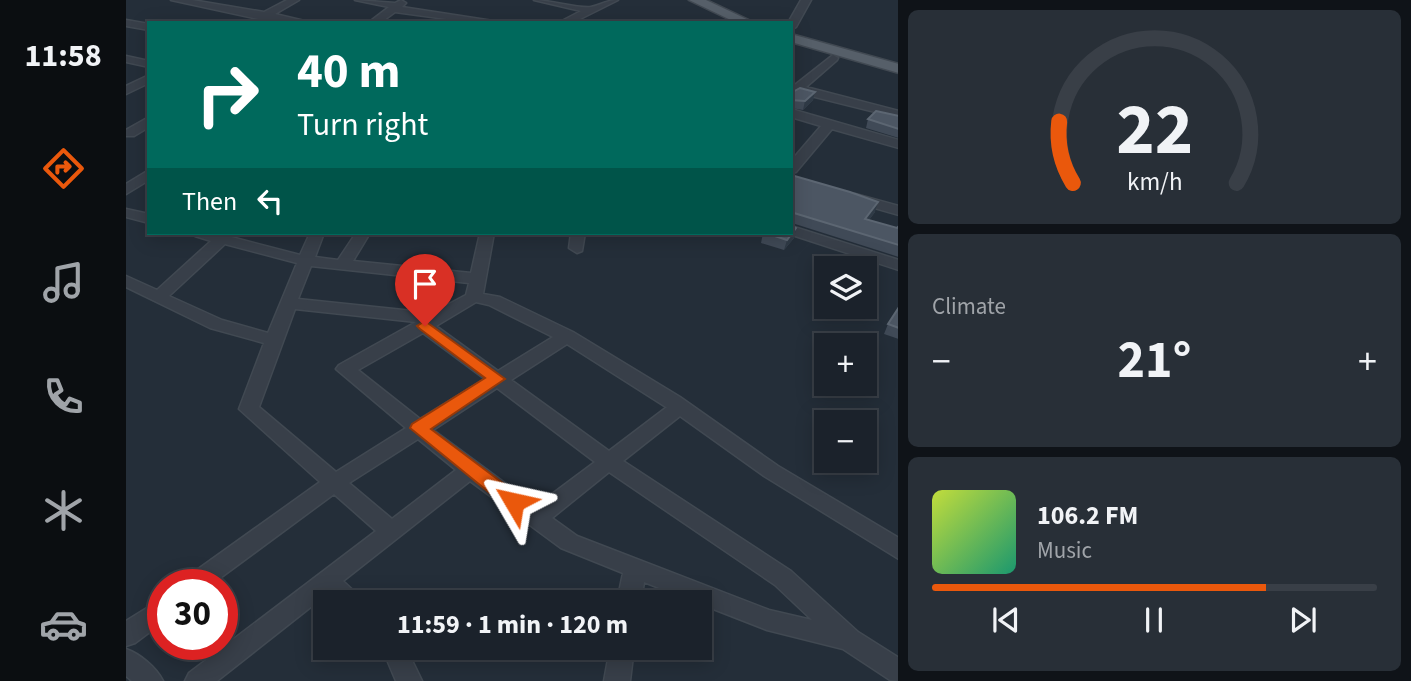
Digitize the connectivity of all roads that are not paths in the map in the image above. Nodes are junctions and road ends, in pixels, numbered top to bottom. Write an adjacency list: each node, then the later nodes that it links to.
1 (176, 0): 10 (street)
2 (294, 0): 10 (street)
3 (360, 0): 8 (street)
4 (539, 0): 9 (street)
5 (613, 0): 9 (street)
6 (806, 0): 18 (street)
7 (692, 3): 11 (main road)
8 (399, 5): 14 (street); 15 (street)
9 (595, 5): 16 (street)
10 (266, 16): 12 (street); 13 (street)
11 (728, 20)
12 (257, 21)
13 (296, 21)
14 (376, 21)
15 (490, 21)
16 (567, 21)
17 (126, 23): 19 (street)
18 (793, 23)
19 (147, 27)
20 (793, 39): 25 (main road)
21 (793, 45): 22 (main road)
22 (834, 58): 26 (main road); 29 (street)
23 (126, 59): 24 (street)
24 (147, 64)
25 (898, 69)
26 (898, 76)
27 (147, 79): 28 (street)
28 (126, 91)
29 (794, 92): 31 (street)
30 (793, 114): 33 (street)
31 (898, 115)
32 (147, 122): 34 (street)
33 (830, 124): 36 (street); 37 (street)
34 (127, 133): 35 (street)
35 (147, 135)
36 (898, 144)
37 (793, 167)
38 (146, 178): 39 (street)
39 (126, 190)
40 (839, 193): 41 (street)
41 (898, 211)
42 (126, 213): 43 (street)
43 (147, 218)
44 (793, 231): 52 (street)
45 (207, 235): 49 (street)
46 (316, 235): 50 (street)
47 (362, 235): 51 (street)
48 (487, 235): 54 (street)
49 (222, 239): 50 (street); 55 (street)
50 (306, 261): 51 (street); 56 (street)
51 (343, 265): 54 (street)
52 (898, 265)
53 (126, 281): 55 (street)
54 (476, 288): 57 (street); 58 (street)
55 (159, 296): 59 (street)
56 (288, 303): 57 (street); 59 (street)
57 (431, 322): 60 (street); 62 (street)
58 (567, 336): 60 (street); 61 (street)
59 (274, 339): 65 (street)
60 (497, 379): 62 (street); 63 (street)
61 (679, 407): 63 (street); 68 (street)
62 (419, 428): 64 (street); 65 (street)
63 (608, 461): 66 (street); 76 (street)
64 (469, 469): 66 (street); 67 (street)
65 (335, 482): 67 (street); 70 (street)
66 (536, 518): 69 (street)
67 (391, 530): 71 (street)
68 (898, 550)
69 (635, 568): 73 (street); 76 (street)
70 (216, 569)
71 (327, 581): 72 (street); 82 (street)
72 (337, 590)
73 (631, 590)
74 (147, 620): 75 (street)
75 (126, 635)
76 (849, 640): 80 (street)
77 (126, 660): 81 (street)
78 (399, 660): 83 (street)
79 (620, 660): 84 (street)
80 (898, 672)
81 (150, 681)
82 (198, 681)
83 (409, 681)
84 (617, 681)

